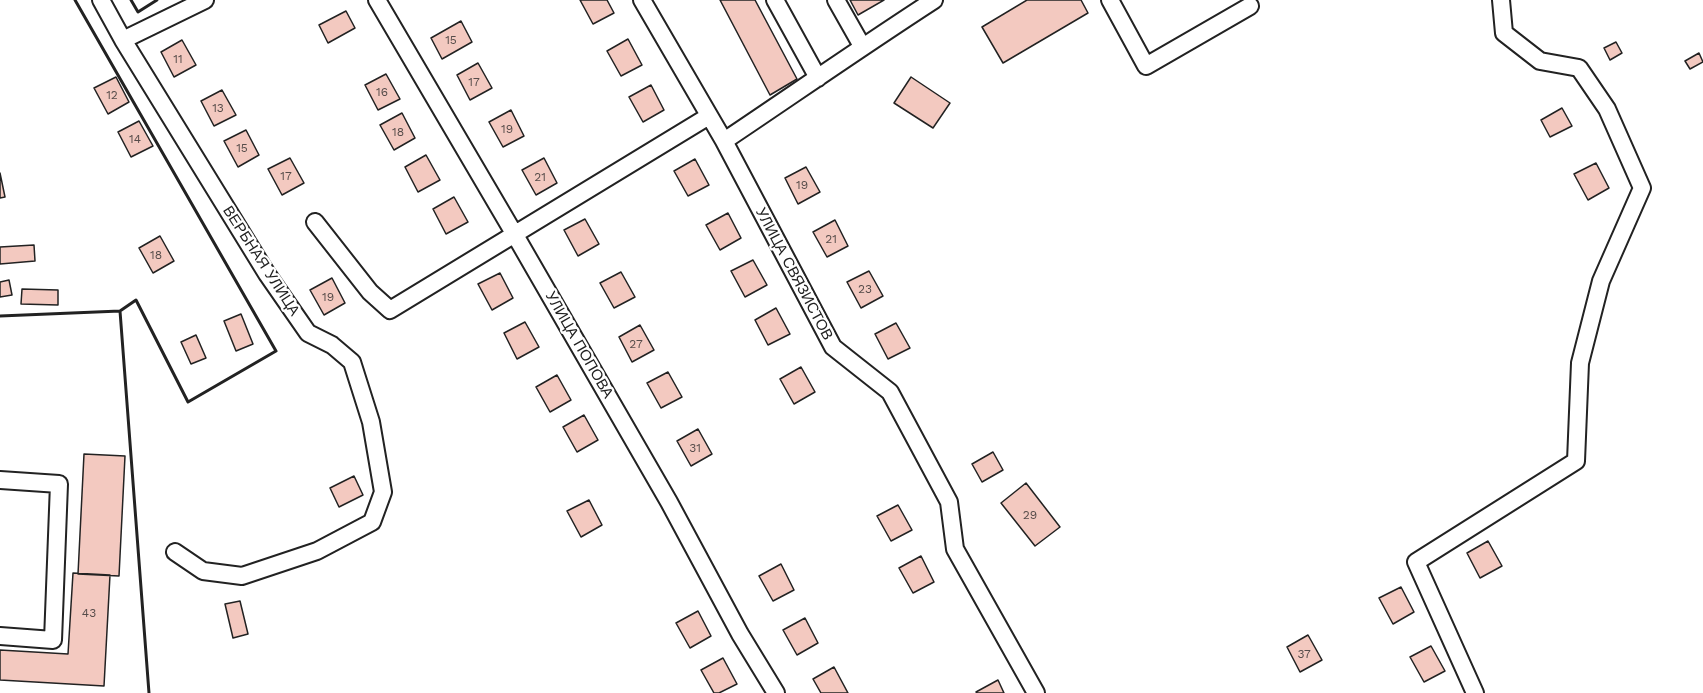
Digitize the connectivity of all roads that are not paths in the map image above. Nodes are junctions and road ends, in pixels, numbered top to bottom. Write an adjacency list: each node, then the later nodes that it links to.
1 (101, 0): 11 (street, ВЕРБНАЯ УЛИЦА)
2 (205, 0): 11 (street)
3 (378, 0): 17 (street, УЛИЦА ПОПОВА)
4 (642, 0): 14 (street, УЛИЦА СВЯЗИСТОВ)
5 (775, 0): 13 (street)
6 (836, 0): 12 (street)
7 (934, 0): 12 (street)
8 (1110, 0): 10 (street)
9 (1501, 0): 23 (street)
10 (1250, 6)
11 (123, 40): 19 (street, ВЕРБНАЯ УЛИЦА)
12 (862, 46): 13 (street)
13 (818, 78): 15 (street)
14 (709, 116): 15 (street, УЛИЦА СВЯЗИСТОВ); 17 (street)
15 (724, 141): 22 (street, УЛИЦА СВЯЗИСТОВ)
16 (315, 222): 17 (street)
17 (515, 235): 21 (street, УЛИЦА ПОПОВА)
18 (0, 480): 20 (street)
19 (175, 552)
20 (0, 636)
21 (776, 693)
22 (1036, 693)
23 (1475, 693)

